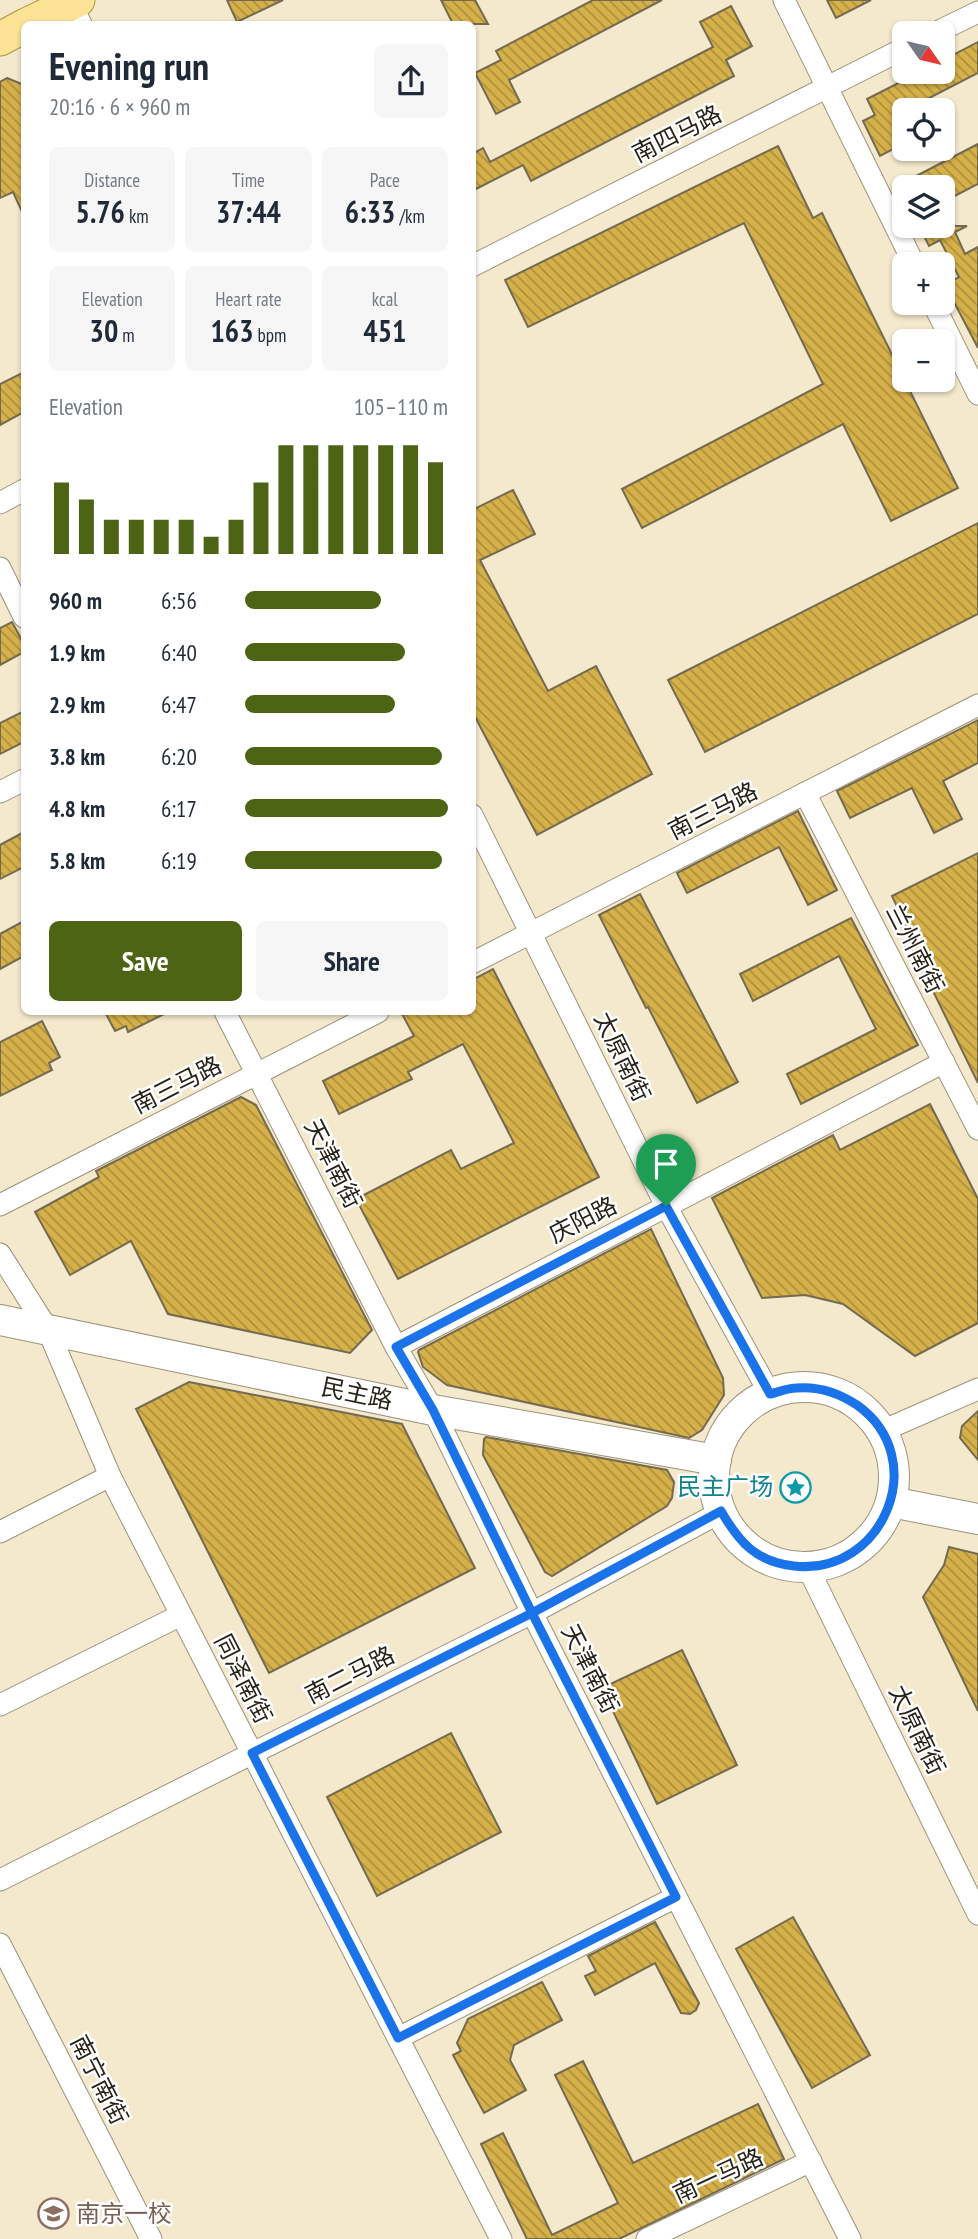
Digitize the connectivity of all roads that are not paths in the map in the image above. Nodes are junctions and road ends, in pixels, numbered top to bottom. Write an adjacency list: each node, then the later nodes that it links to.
1 (784, 0): 9 (street)
2 (75, 7): 4 (main road)
3 (978, 12): 5 (street)
4 (38, 21)
5 (956, 23)
6 (21, 28): 7 (main road)
7 (0, 38)
8 (892, 54): 9 (street, 南四马路)
9 (827, 87): 10 (street); 11 (street, 南四马路)
10 (908, 252)
11 (476, 263)
12 (941, 315): 13 (street)
13 (971, 363): 14 (street)
14 (978, 394)
15 (21, 492): 16 (street)
16 (0, 503)
17 (0, 568): 18 (street)
18 (21, 611)
19 (978, 705): 22 (street, 南三马路)
20 (21, 782): 21 (street)
21 (0, 792)
22 (805, 793): 24 (street, 南三马路); 28 (street, 兰州南街)
23 (476, 823): 24 (street, 太原南街)
24 (531, 933): 25 (street, 南三马路); 32 (street, 太原南街)
25 (476, 961)
26 (227, 1015): 29 (street, 天津南街)
27 (373, 1015): 29 (street, 南三马路)
28 (944, 1062): 30 (street, 兰州南街); 32 (street, 庆阳路)
29 (257, 1074): 31 (street, 南三马路); 36 (street, 天津南街)
30 (978, 1129)
31 (0, 1205)
32 (666, 1206): 36 (street, 庆阳路); 38 (street, 太原南街)
33 (0, 1254): 35 (street, 同泽南街)
34 (0, 1320): 35 (street, 民主路)
35 (48, 1330): 39 (street, 民主路); 42 (street, 同泽南街)
36 (396, 1347): 39 (street, 天津南街)
37 (978, 1389): 40 (street)
38 (770, 1394): 40 (street); 41 (street)
39 (433, 1410): 41 (street, 民主路); 48 (street, 天津南街)
40 (882, 1431): 43 (street)
41 (716, 1460): 44 (street)
42 (110, 1476): 46 (street); 49 (street, 同泽南街)
43 (891, 1502): 45 (street); 47 (street)
44 (721, 1511): 47 (street); 48 (street, 南二马路)
45 (978, 1520)
46 (0, 1532)
47 (808, 1568): 54 (street, 太原南街)
48 (532, 1613): 51 (street, 南二马路); 53 (street, 天津南街)
49 (181, 1615): 50 (street); 51 (street, 同泽南街)
50 (0, 1705)
51 (252, 1753): 52 (street, 南二马路); 56 (street, 同泽南街)
52 (0, 1880)
53 (676, 1897): 56 (street); 57 (street, 天津南街)
54 (978, 1914)
55 (0, 1944): 58 (street, 南宁南街)
56 (398, 2038): 59 (street, 同泽南街)
57 (811, 2161): 60 (street, 南一马路); 61 (street, 天津南街)
58 (151, 2239)
59 (501, 2239)
60 (647, 2239)
61 (850, 2239)

